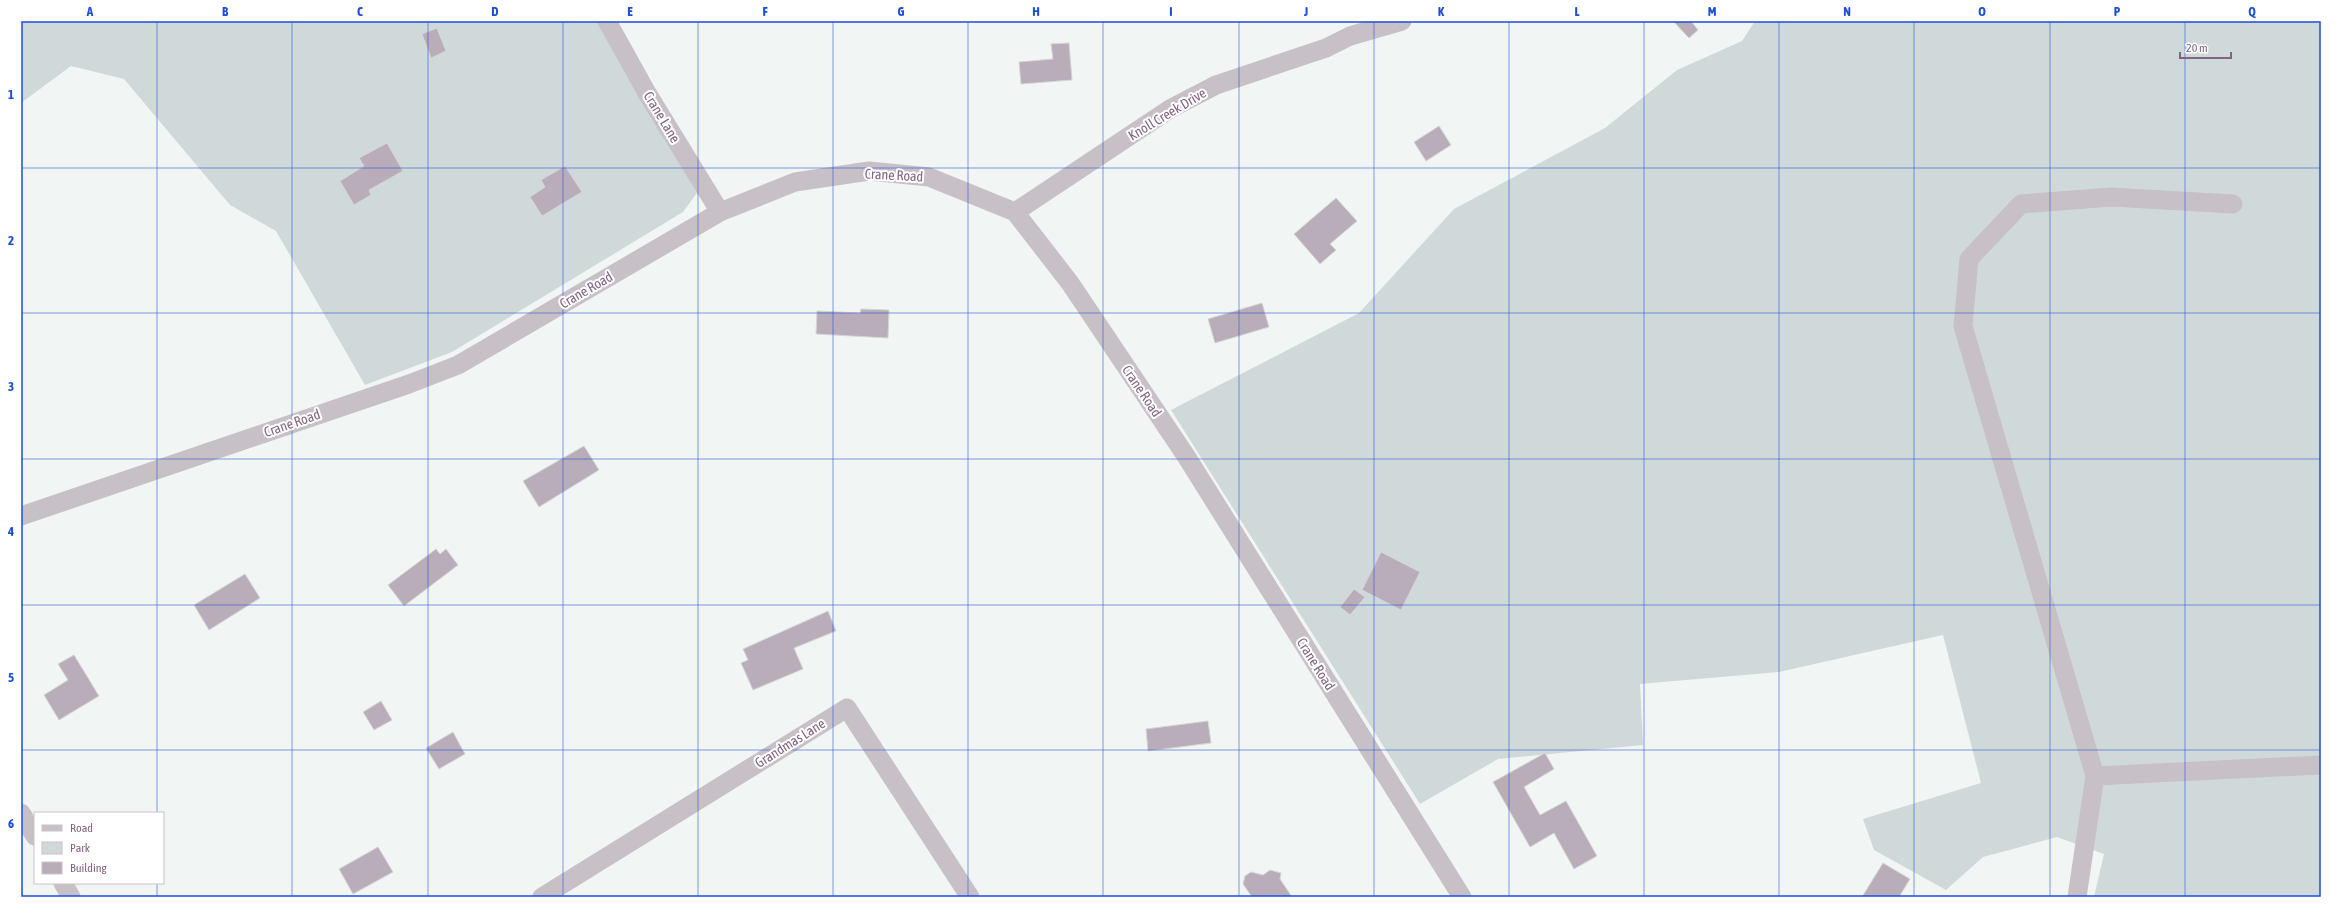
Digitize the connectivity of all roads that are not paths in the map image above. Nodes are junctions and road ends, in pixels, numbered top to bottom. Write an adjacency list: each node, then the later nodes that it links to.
1 (607, 21): 4 (street, Crane Lane)
2 (1402, 21): 5 (street, Knoll Creek Drive)
3 (2233, 204): 8 (street)
4 (720, 212): 5 (street, Crane Road); 6 (street, Crane Road)
5 (1015, 212): 15 (street, Crane Road)
6 (21, 516)
7 (2321, 765): 8 (street)
8 (2095, 776): 16 (street)
9 (21, 813): 10 (street)
10 (34, 834)
11 (64, 884): 12 (street)
12 (71, 897)
13 (542, 897): 14 (street, Grandmas Lane)
14 (970, 897)
15 (1462, 897)
16 (2077, 897)

